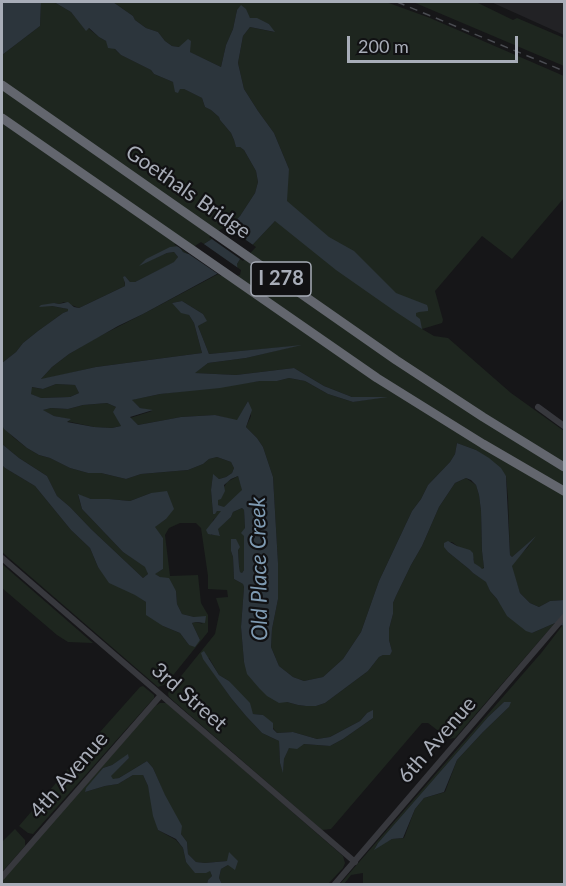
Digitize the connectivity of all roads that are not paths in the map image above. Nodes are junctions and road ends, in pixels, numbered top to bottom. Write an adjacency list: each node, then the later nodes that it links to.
1 (2, 85): 5 (highway, Goethals Bridge / I 278)
2 (2, 118): 6 (highway, I 278)
3 (538, 407): 4 (street)
4 (564, 426)
5 (564, 467)
6 (564, 491)
7 (2, 558): 9 (street, 3rd Street)
8 (564, 617): 10 (street, 6th Avenue)
9 (161, 695): 10 (street, 3rd Street); 11 (street, 4th Avenue)
10 (354, 861): 12 (street, 6th Avenue)
11 (2, 877)
12 (335, 885)

